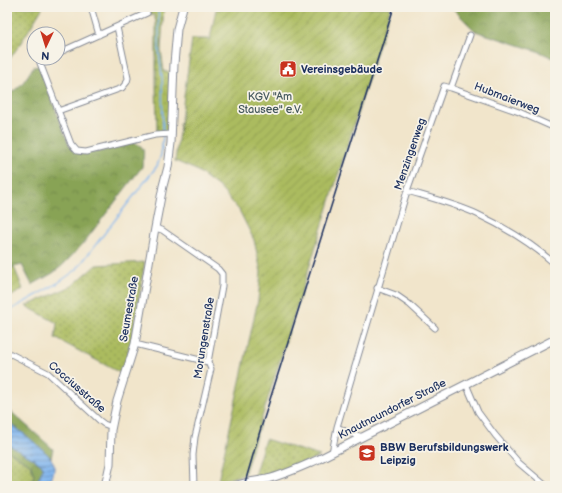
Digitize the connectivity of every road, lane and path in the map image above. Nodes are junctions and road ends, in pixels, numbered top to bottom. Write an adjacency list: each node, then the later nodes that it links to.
1 (91, 7): 5 (street)
2 (183, 7): 12 (street, Seumestraße)
3 (147, 14): 4 (street)
4 (117, 27): 5 (street); 10 (street)
5 (99, 35): 7 (street)
6 (470, 35): 9 (street, Menzingenweg)
7 (66, 49)
8 (41, 66): 10 (street)
9 (451, 88): 11 (street, Hubmaierweg); 13 (street, Menzingenweg)
10 (58, 111): 12 (street)
11 (555, 128)
12 (169, 134): 14 (street, Seumestraße)
13 (407, 191): 15 (street); 16 (street, Menzingenweg)
14 (155, 228): 19 (street, Seumestraße); 21 (street, Morungenstraße)
15 (555, 264)
16 (378, 288): 17 (street); 24 (street, Menzingenweg)
17 (435, 328)
18 (555, 339): 22 (street, Knautnaundorfer Straße)
19 (135, 344): 21 (street); 23 (street, Seumestraße)
20 (7, 352): 23 (street, Cocciusstraße)
21 (208, 362): 28 (street, Morungenstraße)
22 (466, 384): 25 (street, Knautnaundorfer Straße); 30 (street)
23 (112, 427): 27 (street, Seumestraße)
24 (337, 427): 25 (street); 26 (street, Menzingenweg)
25 (363, 437): 26 (street, Knautnaundorfer Straße)
26 (332, 453): 29 (street, Knautnaundorfer Straße)
27 (102, 486)
28 (194, 486)
29 (234, 486)
30 (546, 486)

